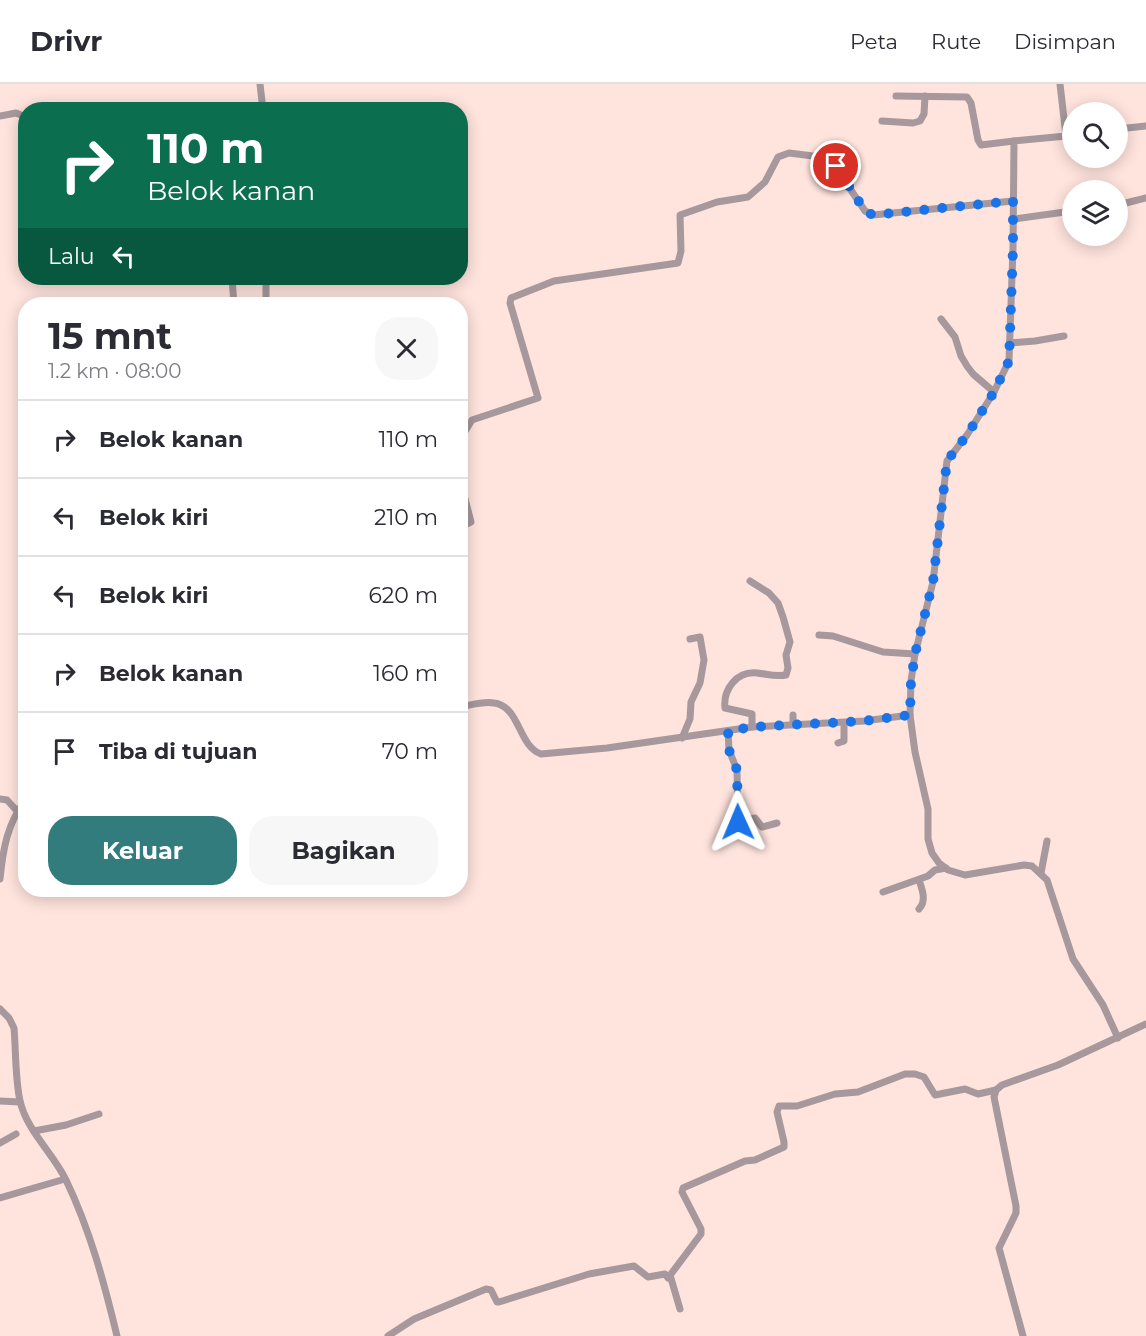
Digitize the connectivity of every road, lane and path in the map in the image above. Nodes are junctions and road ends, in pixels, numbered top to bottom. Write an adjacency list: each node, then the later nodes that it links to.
1 (260, 84): 5 (street)
2 (1060, 84): 6 (street)
3 (896, 96): 4 (street)
4 (925, 96): 9 (street); 13 (street)
5 (261, 102)
6 (1063, 102)
7 (18, 114): 8 (street)
8 (0, 116)
9 (882, 121)
10 (1146, 126): 11 (street)
11 (1128, 128)
12 (1062, 136): 13 (street)
13 (1014, 141): 15 (street)
14 (1146, 198): 16 (street)
15 (1013, 201): 18 (street); 23 (street)
16 (1128, 202)
17 (1062, 212): 18 (street)
18 (1014, 219): 21 (street)
19 (941, 319): 22 (street)
20 (1064, 336): 21 (street)
21 (1010, 343): 22 (street)
22 (994, 392): 29 (street)
23 (468, 426)
24 (468, 510): 25 (street)
25 (468, 523)
26 (750, 581): 35 (street)
27 (819, 635): 29 (street)
28 (690, 639): 37 (street)
29 (915, 654): 32 (street)
30 (468, 706): 37 (street)
31 (793, 715): 34 (street)
32 (910, 715): 33 (street); 43 (street)
33 (844, 723): 34 (street); 38 (street)
34 (793, 725): 35 (street)
35 (752, 727): 36 (street)
36 (728, 731): 37 (street); 41 (street)
37 (682, 738)
38 (838, 743)
39 (0, 799): 40 (street)
40 (17, 811): 45 (street)
41 (777, 823)
42 (1047, 841): 44 (street)
43 (946, 868): 44 (street); 46 (street)
44 (1041, 873): 51 (street)
45 (0, 879)
46 (919, 880): 47 (street); 48 (street)
47 (883, 892)
48 (919, 909)
49 (0, 1009): 54 (street)
50 (1146, 1024): 51 (street)
51 (1118, 1038): 52 (street)
52 (996, 1089): 61 (street); 65 (street)
53 (0, 1101): 54 (street)
54 (21, 1102): 56 (street)
55 (99, 1114): 56 (street)
56 (34, 1131): 59 (street)
57 (16, 1134): 58 (street)
58 (0, 1143)
59 (65, 1179): 60 (street); 63 (street)
60 (0, 1198)
61 (670, 1275): 62 (street); 64 (street)
62 (680, 1309)
63 (117, 1336)
64 (388, 1336)
65 (1023, 1336)

